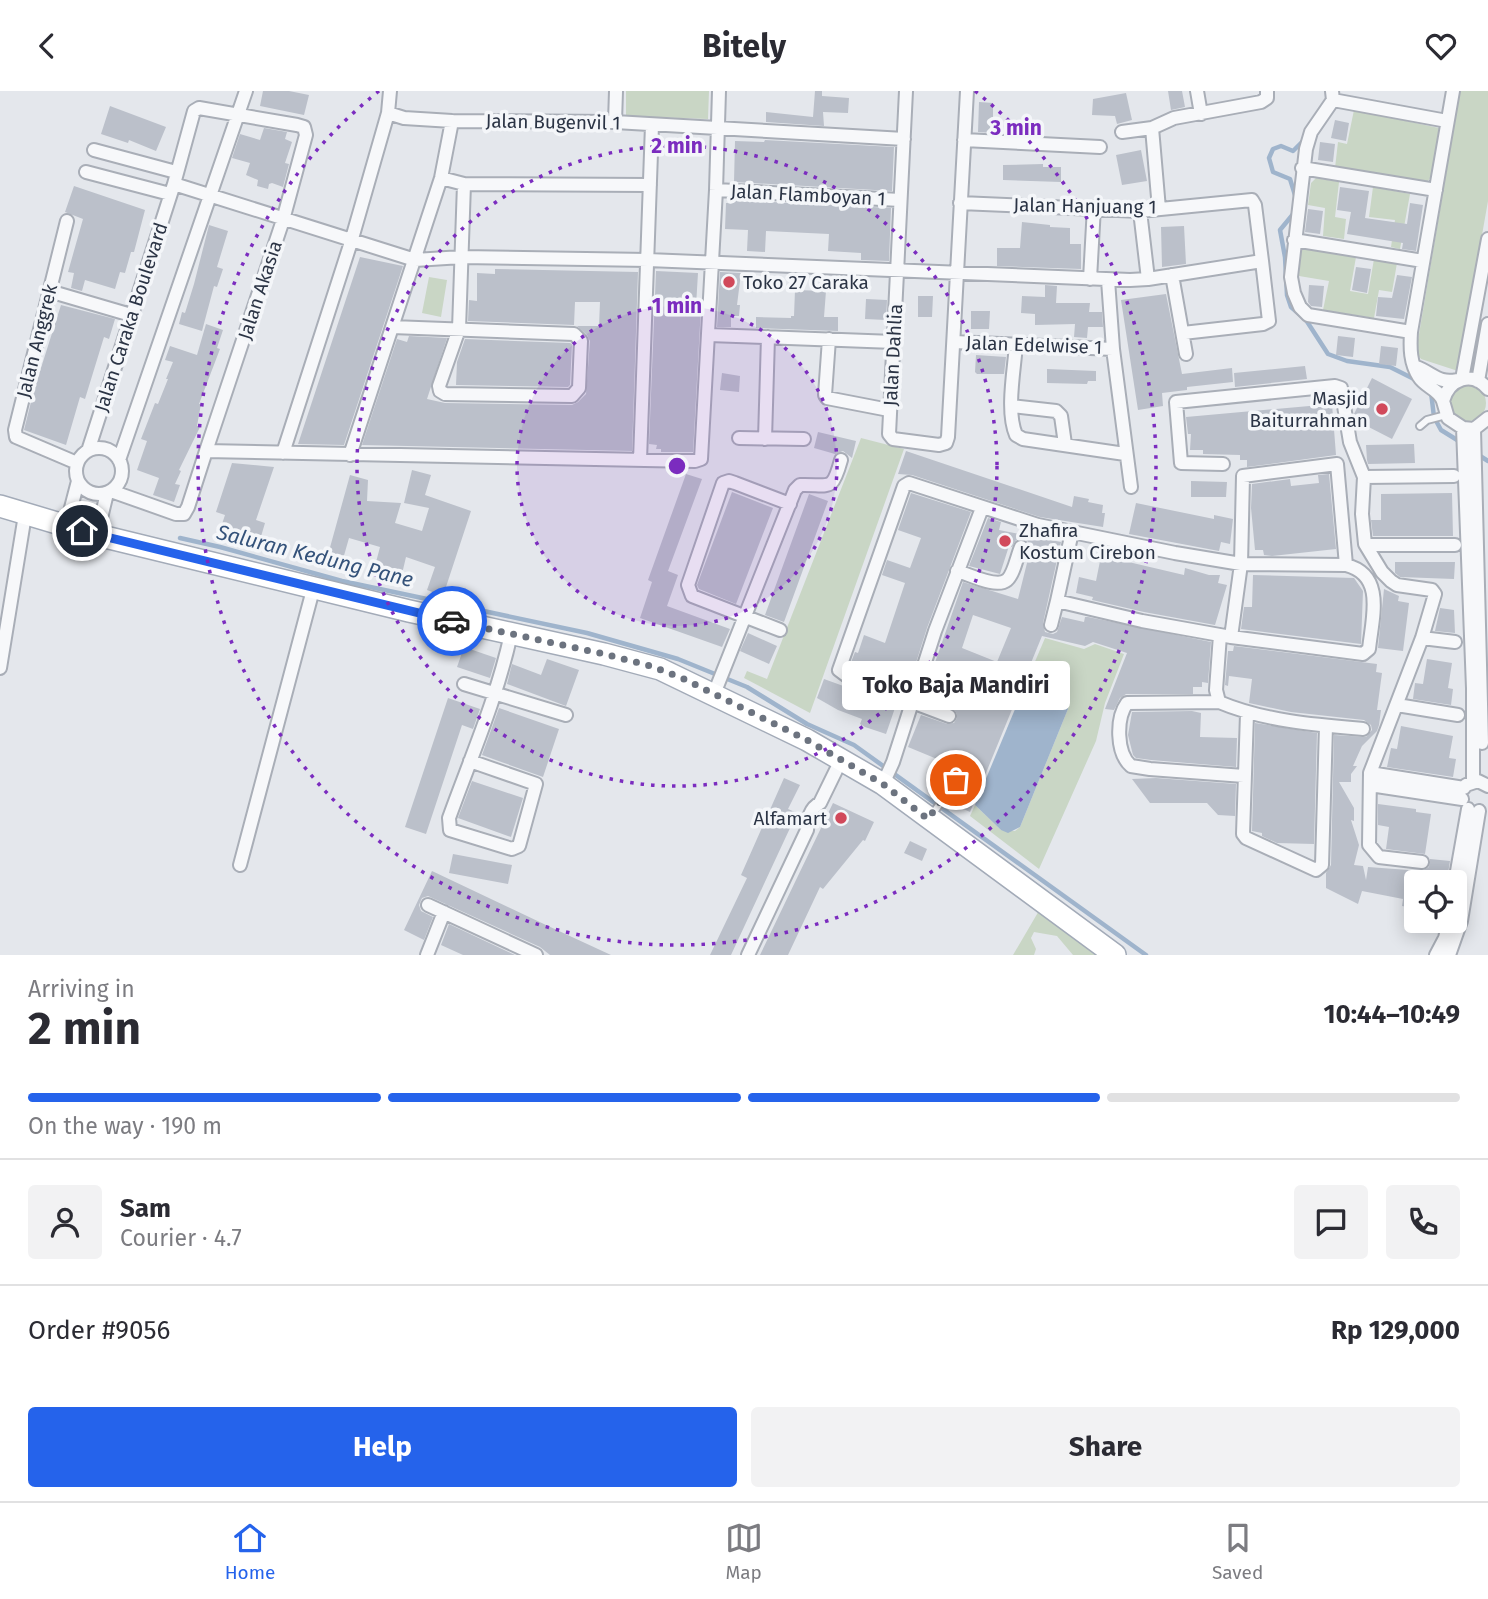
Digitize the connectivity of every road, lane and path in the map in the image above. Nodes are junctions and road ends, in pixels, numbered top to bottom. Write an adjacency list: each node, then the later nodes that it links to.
1 (246, 91): 12 (street, Jalan Caraka Boulevard)
2 (390, 91): 11 (street)
3 (616, 91): 16 (street)
4 (719, 91): 19 (street)
5 (906, 91): 21 (street, Jalan Dahlia)
6 (967, 91): 22 (street)
7 (1197, 91): 13 (street)
8 (1267, 91): 13 (street)
9 (1453, 91): 15 (street)
10 (1332, 96): 15 (street); 25 (street)
11 (388, 113): 14 (street, Jalan Bugenvil 1); 43 (street)
12 (238, 114): 28 (street, Jalan Caraka Boulevard); 33 (street, Jalan Caraka Boulevard); 40 (street, Jalan Akasia)
13 (1201, 114): 18 (street)
14 (452, 121): 16 (street, Jalan Bugenvil 1); 27 (street)
15 (1447, 121): 32 (street)
16 (615, 122): 17 (street, Jalan Bugenvil 1)
17 (652, 125): 19 (street, Jalan Bugenvil 1); 30 (street)
18 (1152, 128): 20 (street); 37 (street)
19 (719, 129): 21 (street, Jalan Bugenvil 1); 31 (street)
20 (1122, 132)
21 (904, 138): 34 (street, Jalan Dahlia)
22 (964, 140): 23 (street); 35 (street)
23 (1100, 147)
24 (94, 150): 28 (street)
25 (1302, 168): 32 (street); 42 (street)
26 (86, 172): 28 (street)
27 (441, 178): 29 (street); 45 (street)
28 (173, 183): 33 (street); 57 (street, Jalan Caraka Boulevard)
29 (464, 184): 30 (street); 44 (street)
30 (650, 185): 46 (street)
31 (716, 190): 34 (street, Jalan Flamboyan 1); 49 (street)
32 (1436, 190): 48 (street)
33 (210, 197): 40 (street); 90 (street, Jalan Caraka Boulevard)
34 (900, 200): 50 (street, Jalan Dahlia)
35 (960, 202): 36 (street, Jalan Hanjuang 1); 51 (street)
36 (1094, 207): 38 (street, Jalan Hanjuang 1); 53 (street)
37 (1158, 209): 38 (street, Jalan Hanjuang 1); 47 (street, Jalan Hanjuang 1)
38 (1140, 211): 54 (street)
39 (67, 221): 56 (street, Jalan Anggrek)
40 (283, 221): 43 (street); 86 (street, Jalan Akasia)
41 (1488, 239): 72 (street)
42 (1294, 240): 48 (street); 61 (street)
43 (351, 242): 45 (street); 87 (street)
44 (462, 257): 45 (street); 46 (street); 60 (street)
45 (415, 260): 59 (street)
46 (648, 260): 49 (street); 91 (street)
47 (1262, 261): 52 (street); 62 (street)
48 (1423, 261): 61 (street)
49 (712, 262): 50 (street); 63 (street)
50 (897, 272): 51 (street); 66 (street, Jalan Dahlia)
51 (956, 273): 53 (street); 67 (street)
52 (1172, 275): 54 (street); 62 (street)
53 (1090, 279): 55 (street)
54 (1148, 279): 55 (street)
55 (1108, 280): 69 (street)
56 (49, 291): 57 (street); 93 (street, Jalan Anggrek)
57 (131, 315): 85 (street, Jalan Caraka Boulevard)
58 (1488, 324): 73 (street)
59 (392, 327): 60 (street); 89 (street)
60 (459, 329): 60 (street)
61 (1411, 332): 71 (street)
62 (1182, 333): 70 (street)
63 (709, 335): 64 (street); 91 (street)
64 (768, 337): 65 (street); 82 (street)
65 (829, 339): 66 (street); 76 (street)
66 (894, 342): 76 (street, Jalan Dahlia)
67 (954, 342): 68 (street, Jalan Edelwise 1); 76 (street, Jalan Dahlia)
68 (1016, 345): 69 (street, Jalan Edelwise 1); 75 (street)
69 (1113, 349): 88 (street)
70 (1186, 354)
71 (1416, 367): 72 (street); 74 (street)
72 (1460, 380): 73 (street); 74 (street)
73 (1483, 385)
74 (1443, 401): 77 (street)
75 (1012, 406): 84 (street); 84 (street)
76 (889, 410)
77 (1441, 417): 79 (lane); 80 (street)
78 (1488, 418): 80 (street)
79 (1420, 426)
80 (1469, 434): 141 (street)
81 (739, 438): 82 (street)
82 (765, 439): 83 (street)
83 (804, 439)
84 (1065, 444): 88 (street)
85 (89, 451): 90 (street); 93 (street)
86 (206, 451): 87 (street); 99 (street, Jalan Akasia)
87 (283, 453): 89 (street)
88 (1125, 454): 98 (street)
89 (350, 455): 91 (street)
90 (119, 460): 99 (street)
91 (639, 460)
92 (841, 460): 100 (street)
93 (77, 463): 97 (street)
94 (1223, 464): 96 (street)
95 (1454, 476): 96 (street)
96 (1364, 477): 107 (street)
97 (78, 481): 99 (street); 104 (street)
98 (1131, 487)
99 (109, 492): 105 (street)
100 (790, 504): 115 (street); 115 (street)
101 (0, 506): 103 (main road)
102 (982, 508): 106 (street); 112 (street); 127 (street)
103 (25, 515): 104 (main road); 122 (street)
104 (67, 522): 105 (main road)
105 (98, 532): 113 (main road)
106 (1072, 532): 110 (street); 114 (street)
107 (1366, 545): 108 (street); 120 (street)
108 (1455, 545)
109 (1021, 547): 112 (street)
110 (1241, 564): 111 (street); 111 (street); 119 (street)
111 (1346, 565): 119 (street)
112 (957, 571): 127 (street)
113 (314, 586): 118 (main road); 144 (street)
114 (1057, 601): 116 (street); 119 (street)
115 (745, 617): 117 (street); 124 (street)
116 (1051, 625)
117 (780, 630)
118 (510, 634): 124 (main road); 125 (street)
119 (1225, 636): 126 (street)
120 (1422, 638): 121 (street); 128 (street)
121 (1455, 642)
122 (0, 668)
123 (464, 684): 125 (street)
124 (716, 689): 135 (main road)
125 (495, 693): 130 (street); 136 (street)
126 (1219, 702): 129 (street); 137 (street)
127 (912, 703): 132 (street); 139 (street)
128 (1397, 705): 131 (street); 138 (street)
129 (1247, 714): 133 (street); 137 (street)
130 (566, 715)
131 (1458, 715)
132 (949, 716)
133 (1326, 726): 134 (street); 137 (street)
134 (1363, 729)
135 (841, 760): 139 (main road); 151 (street)
136 (470, 761): 136 (street)
137 (1244, 776)
138 (1370, 779): 141 (street); 143 (street)
139 (885, 780): 142 (main road)
140 (956, 780): 142 (lane)
141 (1473, 800): 145 (street); 154 (street)
142 (930, 816): 152 (main road)
143 (1422, 862)
144 (240, 865)
145 (1455, 870)
146 (428, 905): 147 (street)
147 (444, 912): 149 (street); 150 (street)
148 (1446, 933): 153 (street)
149 (533, 954)
150 (427, 955)
151 (748, 955)
152 (1115, 955)
153 (1436, 955)
154 (1449, 955)

